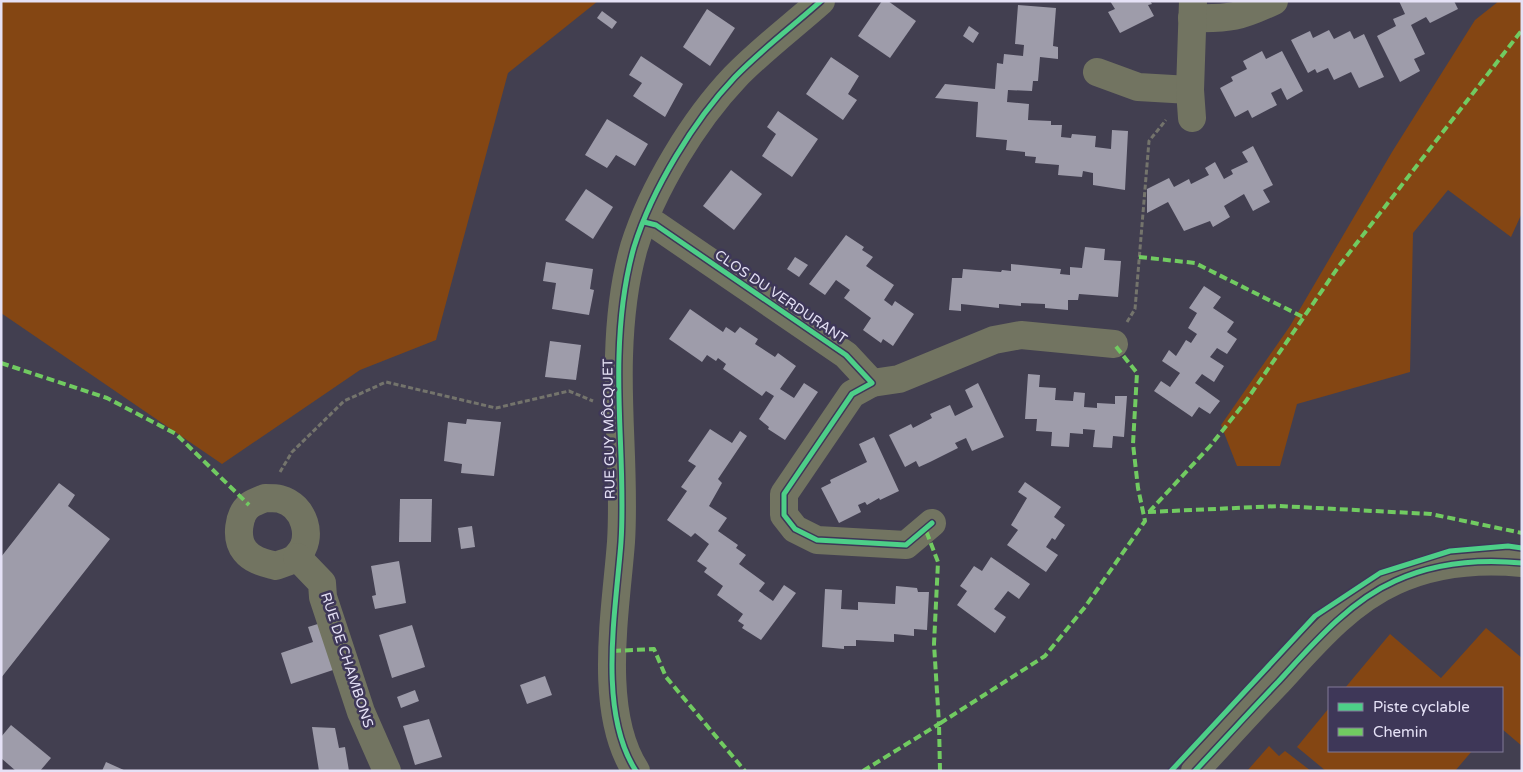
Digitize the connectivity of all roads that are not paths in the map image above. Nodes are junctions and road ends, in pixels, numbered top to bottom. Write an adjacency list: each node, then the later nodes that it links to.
1 (821, 1): 7 (street, RUE GUY MÔCQUET)
2 (1274, 1): 3 (street)
3 (1193, 9): 5 (street)
4 (1097, 72): 5 (street)
5 (1190, 90): 6 (street)
6 (1192, 118)
7 (644, 222): 9 (street, CLOS DU VERDURANT); 14 (street, RUE GUY MÔCQUET)
8 (1114, 344): 9 (street)
9 (872, 383): 10 (street)
10 (932, 523)
11 (297, 557): 11 (street); 13 (street, RUE DE CHAMBONS)
12 (1522, 563): 15 (street)
13 (387, 771)
14 (636, 771)
15 (1195, 771)

